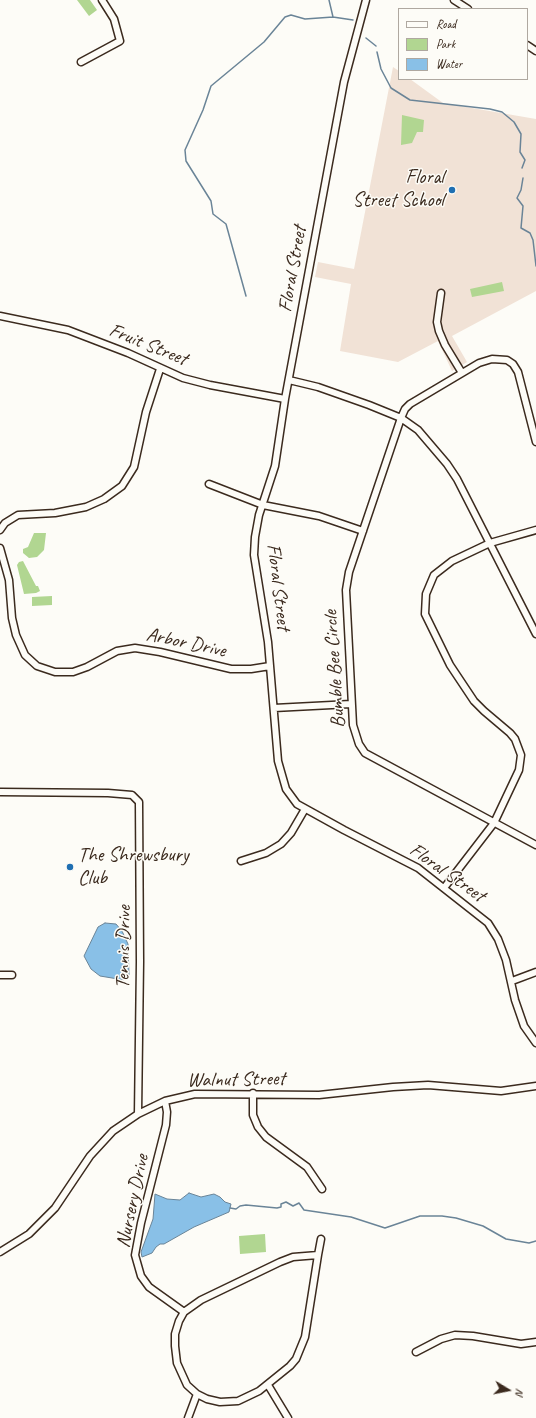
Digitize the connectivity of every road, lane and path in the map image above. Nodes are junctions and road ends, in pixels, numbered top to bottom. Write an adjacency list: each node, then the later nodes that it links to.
1 (102, 0): 5 (street)
2 (366, 0): 10 (street, Floral Street)
3 (454, 0): 4 (street)
4 (466, 8)
5 (81, 62)
6 (441, 293): 9 (street)
7 (0, 316): 8 (street, Fruit Street)
8 (160, 369): 11 (street, Fruit Street); 16 (street)
9 (462, 373): 12 (street, Bumble Bee Circle); 13 (street, Bumble Bee Circle)
10 (289, 380): 11 (street, Floral Street); 12 (street)
11 (284, 399): 15 (street, Floral Street)
12 (401, 418): 18 (street, Bumble Bee Circle); 19 (street)
13 (536, 442)
14 (209, 484): 15 (street)
15 (263, 505): 18 (street); 22 (street, Floral Street)
16 (0, 530)
17 (536, 530): 19 (street)
18 (363, 531): 23 (street, Bumble Bee Circle)
19 (490, 543): 21 (street); 27 (street)
20 (0, 548): 22 (street, Arbor Drive)
21 (536, 634)
22 (270, 666): 24 (street, Floral Street)
23 (351, 704): 24 (street); 27 (street, Bumble Bee Circle)
24 (274, 708): 26 (street, Floral Street)
25 (0, 792): 39 (street, Tennis Drive)
26 (305, 809): 29 (street); 30 (street, Floral Street)
27 (494, 823): 28 (street, Bumble Bee Circle); 30 (street)
28 (536, 845)
29 (241, 861)
30 (444, 888): 34 (street, Floral Street)
31 (536, 972): 34 (street)
32 (0, 975): 33 (street)
33 (12, 975)
34 (512, 981): 35 (street, Floral Street)
35 (536, 1044)
36 (536, 1086): 37 (street, Walnut Street)
37 (252, 1093): 38 (street, Walnut Street); 40 (street)
38 (165, 1101): 39 (street, Walnut Street); 44 (street, Nursery Drive)
39 (138, 1114): 42 (street, Walnut Street)
40 (322, 1189)
41 (321, 1239): 43 (street)
42 (0, 1252)
43 (318, 1255): 44 (street); 47 (street)
44 (184, 1312): 48 (street)
45 (536, 1342): 46 (street)
46 (416, 1352)
47 (268, 1384): 48 (street); 50 (street)
48 (198, 1394): 49 (street)
49 (188, 1418)
50 (288, 1418)

